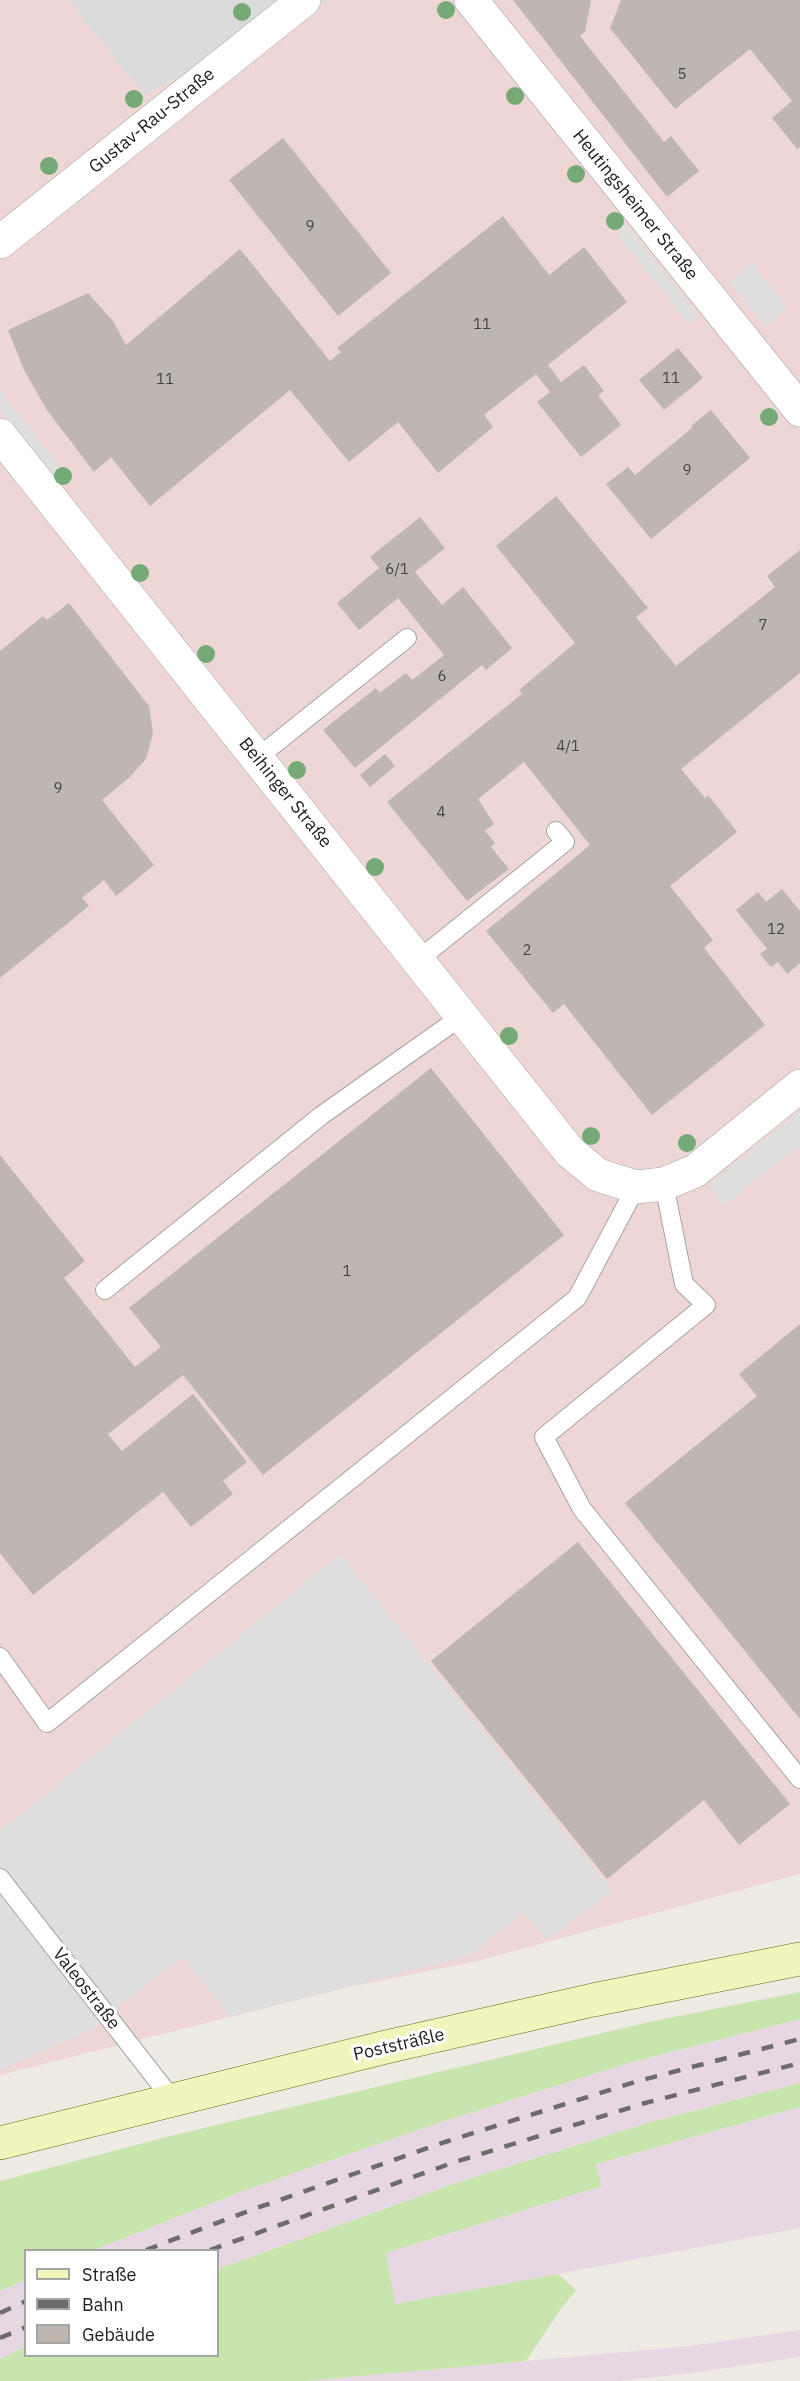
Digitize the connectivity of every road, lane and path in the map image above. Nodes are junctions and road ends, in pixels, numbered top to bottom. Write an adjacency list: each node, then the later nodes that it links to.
1 (304, 0): 3 (street, Gustav-Rau-Straße)
2 (471, 0): 4 (street, Heutingsheimer Straße)
3 (0, 242)
4 (800, 410)
5 (0, 435): 7 (street, Beihinger Straße)
6 (407, 638): 7 (lane)
7 (257, 758): 9 (street, Beihinger Straße)
8 (556, 831): 9 (lane)
9 (418, 960): 10 (street, Beihinger Straße)
10 (462, 1016): 12 (street, Beihinger Straße); 13 (lane)
11 (800, 1086): 12 (street)
12 (650, 1186): 14 (lane); 15 (lane)
13 (105, 1290)
14 (0, 1657)
15 (800, 1779)
16 (0, 1878): 18 (lane, Valeostraße)
17 (800, 1959): 18 (main road, Poststräßle)
18 (172, 2099): 19 (main road, Poststräßle)
19 (0, 2143)

